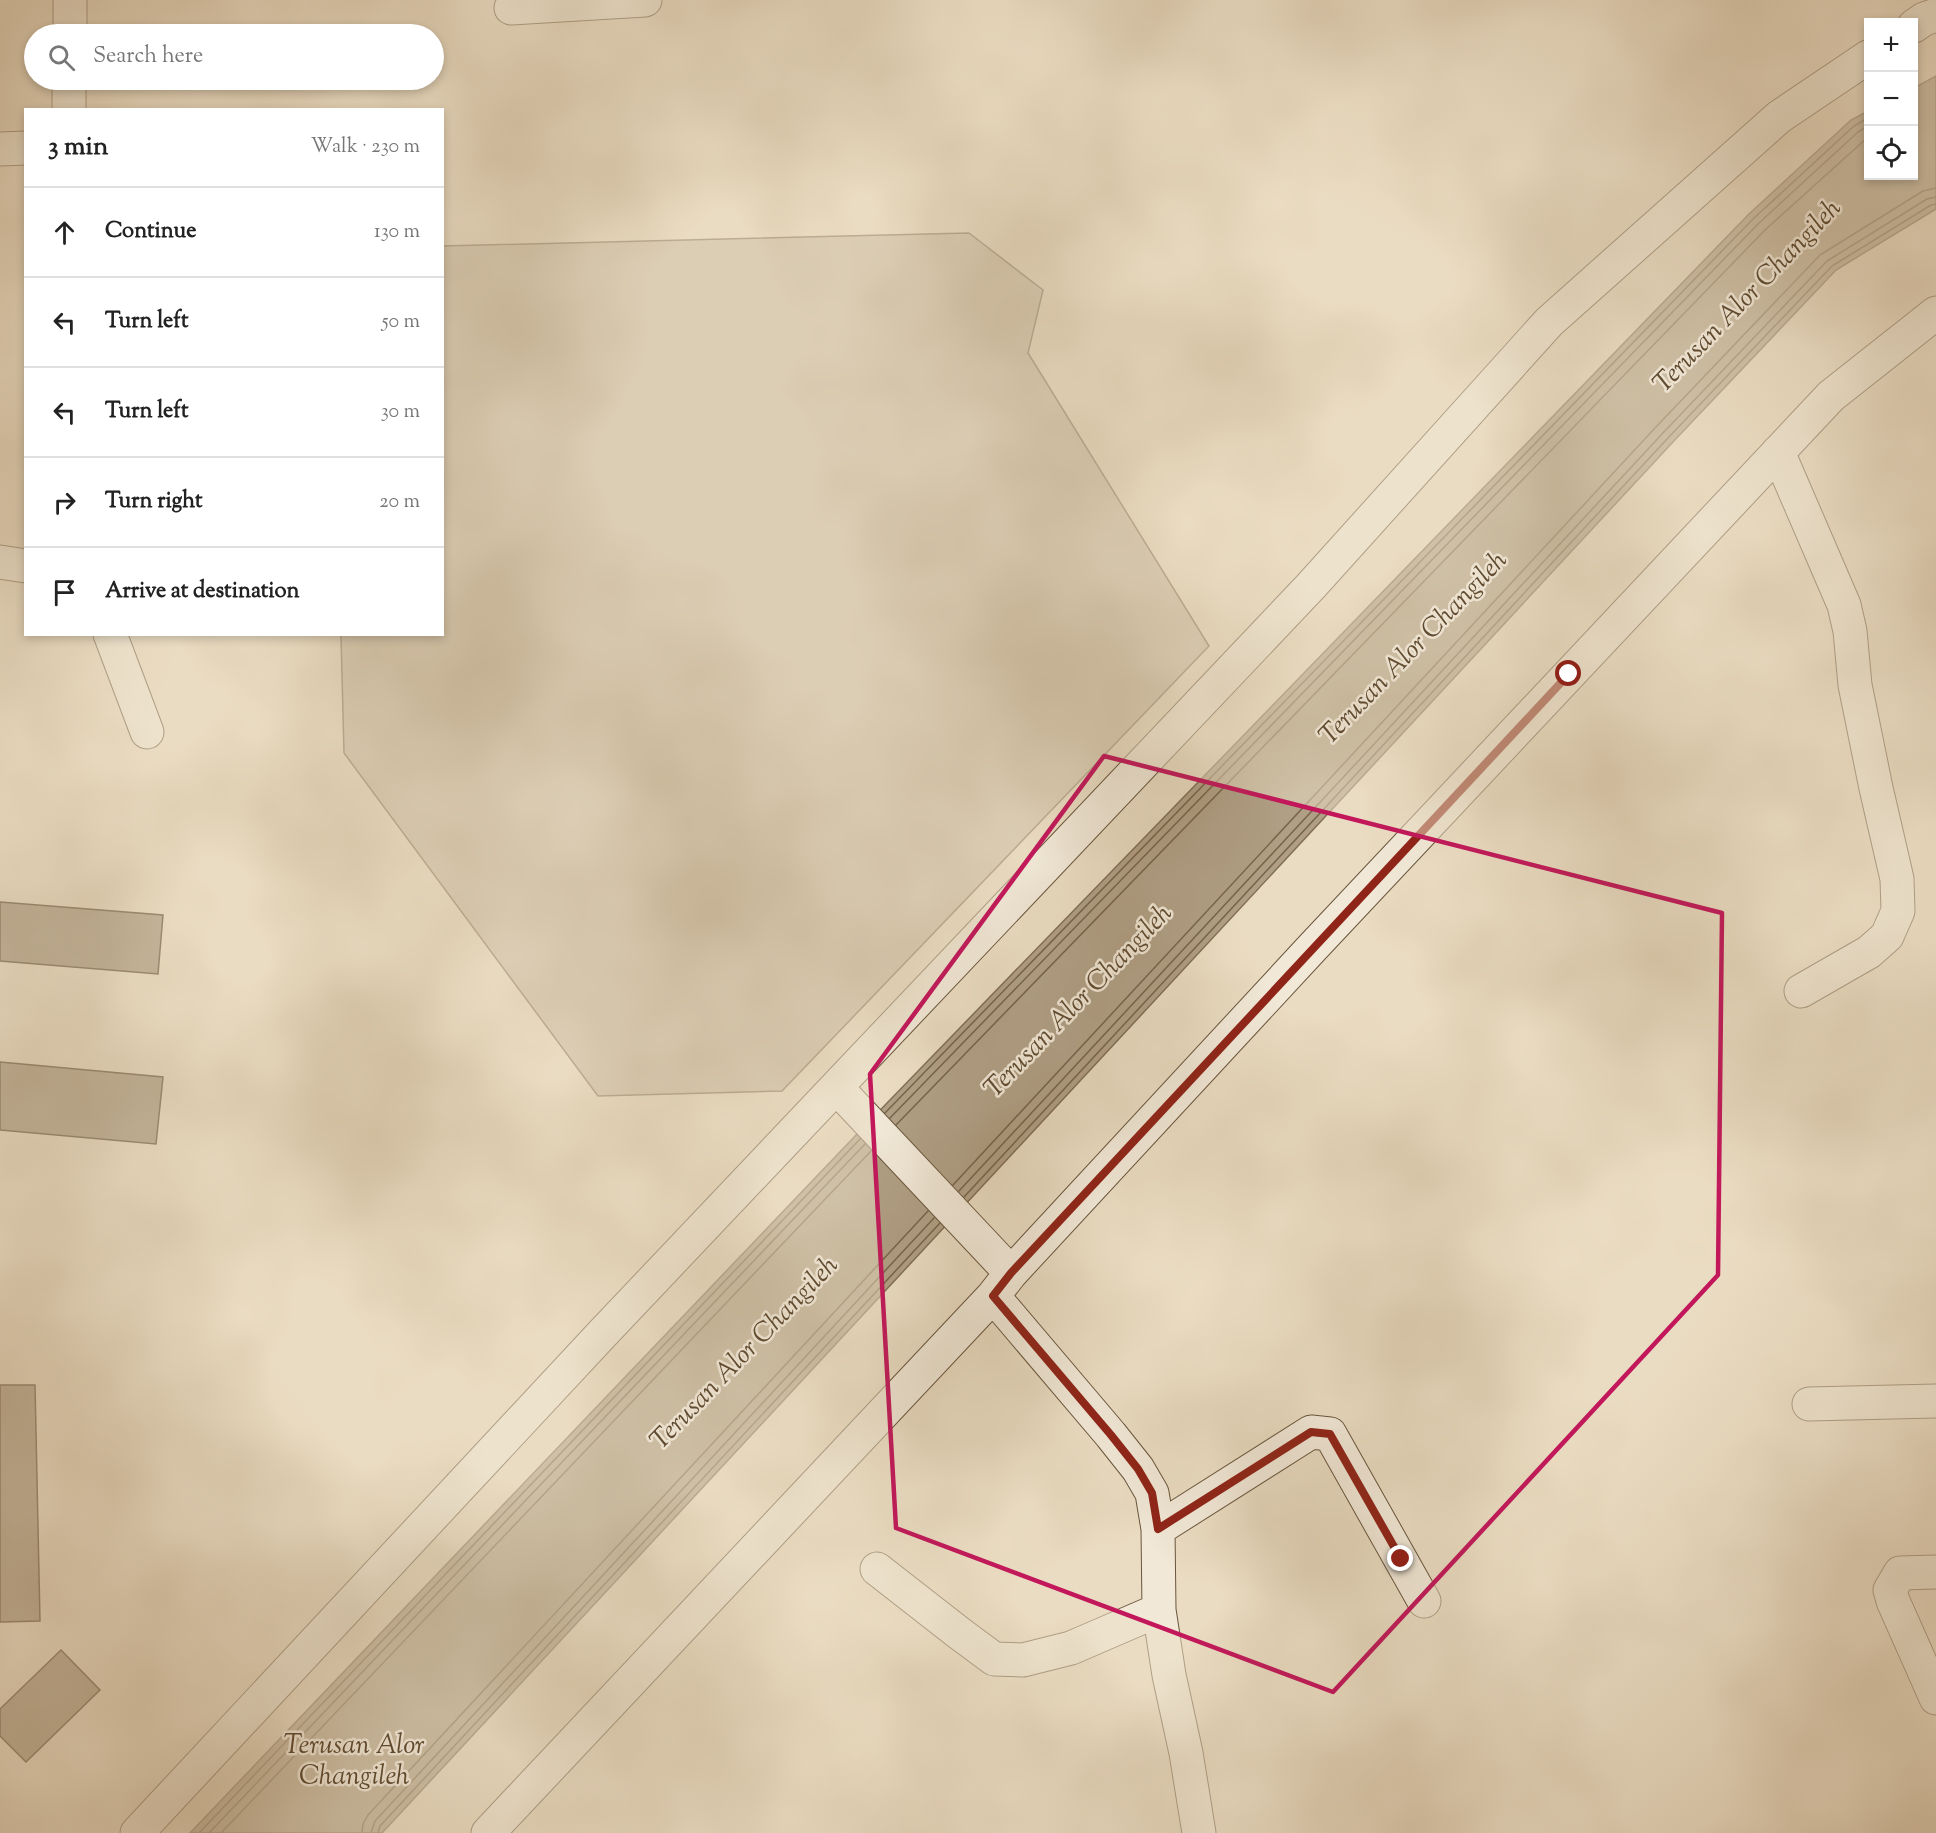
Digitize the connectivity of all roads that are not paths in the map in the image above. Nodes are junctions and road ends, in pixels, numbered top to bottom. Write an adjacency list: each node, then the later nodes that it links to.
1 (70, 0): 4 (street)
2 (645, 0): 3 (street)
3 (511, 8)
4 (70, 24)
5 (1864, 60): 17 (street)
6 (69, 90): 7 (street)
7 (69, 108)
8 (24, 148): 9 (street)
9 (0, 149)
10 (1936, 313): 11 (street)
11 (1778, 452): 16 (street); 18 (street)
12 (0, 562): 13 (street)
13 (24, 566)
14 (111, 636): 15 (street)
15 (147, 732)
16 (1801, 992)
17 (837, 1088): 18 (street); 27 (street)
18 (1002, 1284): 21 (street); 28 (street)
19 (1936, 1401): 20 (street)
20 (1809, 1404)
21 (1158, 1529): 24 (street); 25 (street)
22 (878, 1569): 25 (street)
23 (1936, 1572): 26 (street)
24 (1424, 1601)
25 (1159, 1610): 29 (street)
26 (1936, 1698)
27 (136, 1833)
28 (488, 1833)
29 (1199, 1833)

